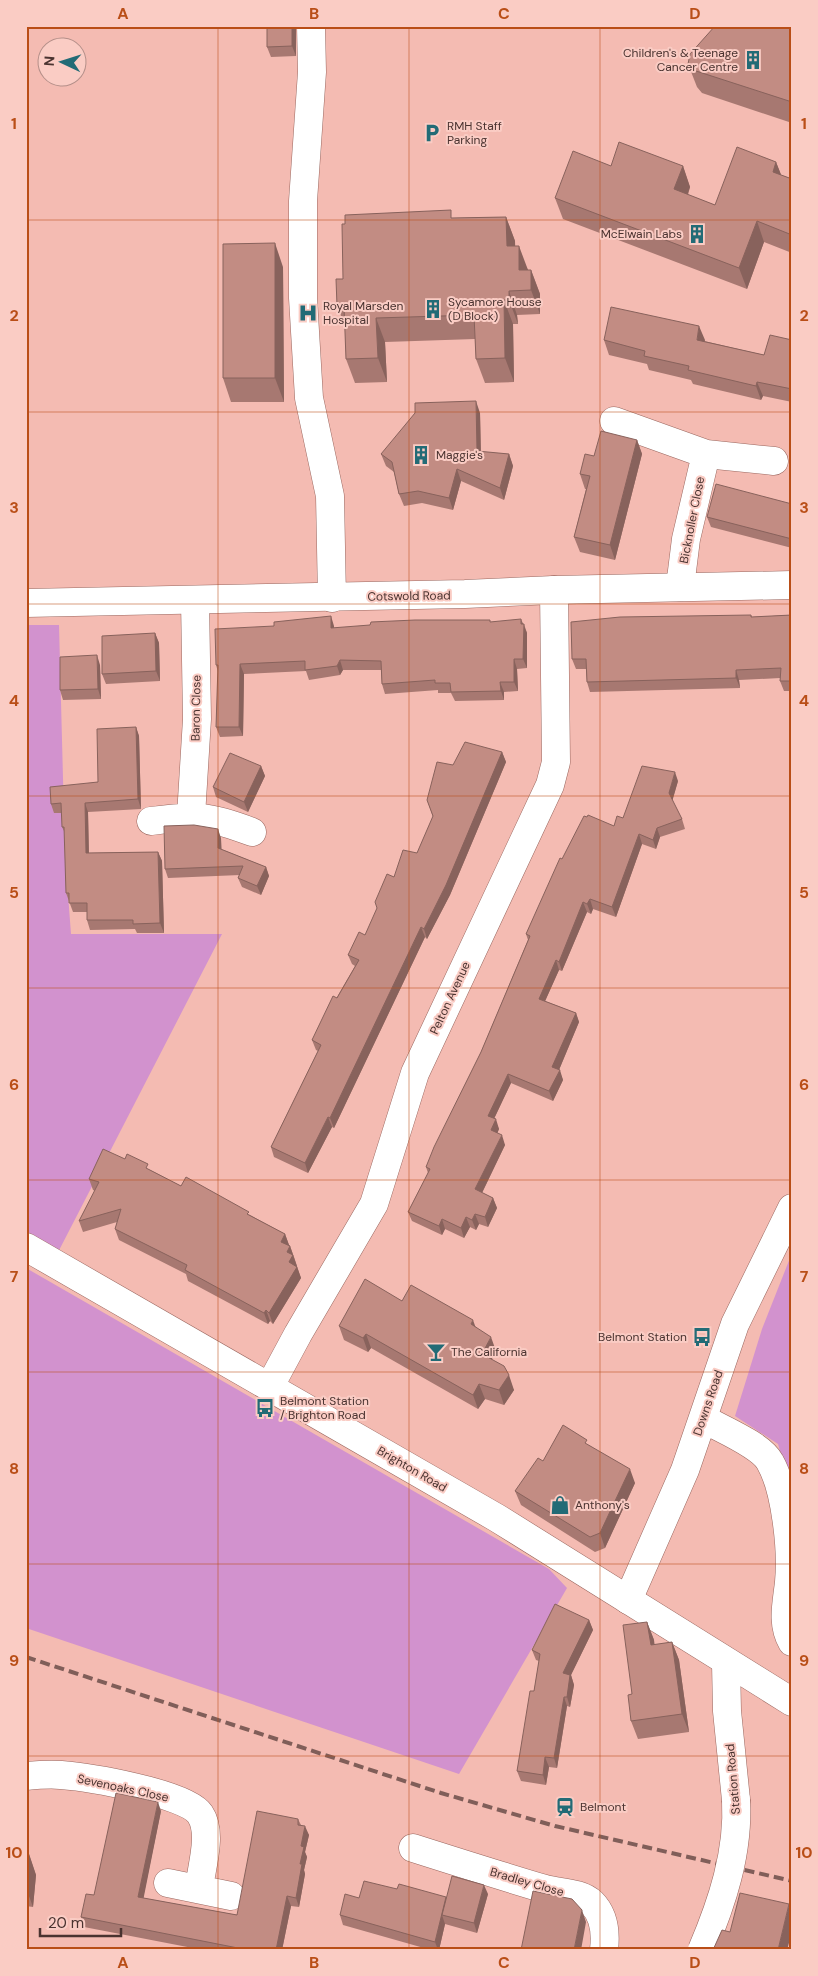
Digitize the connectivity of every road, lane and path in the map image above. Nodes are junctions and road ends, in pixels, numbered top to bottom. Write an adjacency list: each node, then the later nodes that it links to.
1 (311, 26): 8 (street)
2 (614, 421): 3 (street)
3 (706, 454): 4 (street); 6 (street, Bicknoller Close)
4 (774, 462)
5 (792, 585): 6 (street, Cotswold Road)
6 (680, 587): 7 (street, Cotswold Road)
7 (554, 590): 8 (street, Cotswold Road); 16 (street, Pelton Avenue)
8 (332, 598): 9 (street, Cotswold Road)
9 (195, 600): 10 (street, Cotswold Road); 11 (street, Baron Close)
10 (26, 603)
11 (191, 816): 12 (street); 13 (street)
12 (151, 821)
13 (252, 832)
14 (792, 1208): 17 (street, Downs Road)
15 (26, 1247): 16 (street, Brighton Road)
16 (270, 1386): 18 (street, Brighton Road)
17 (704, 1419): 18 (street, Downs Road); 19 (street)
18 (628, 1600): 20 (street, Brighton Road)
19 (792, 1642)
20 (726, 1663): 21 (street, Brighton Road); 28 (street, Station Road, bridge)
21 (792, 1702)
22 (26, 1776): 25 (street, Sevenoaks Close)
23 (413, 1848): 27 (street, Bradley Close)
24 (168, 1883): 25 (street)
25 (199, 1889): 26 (street)
26 (231, 1896)
27 (604, 1950)
28 (702, 1950)

